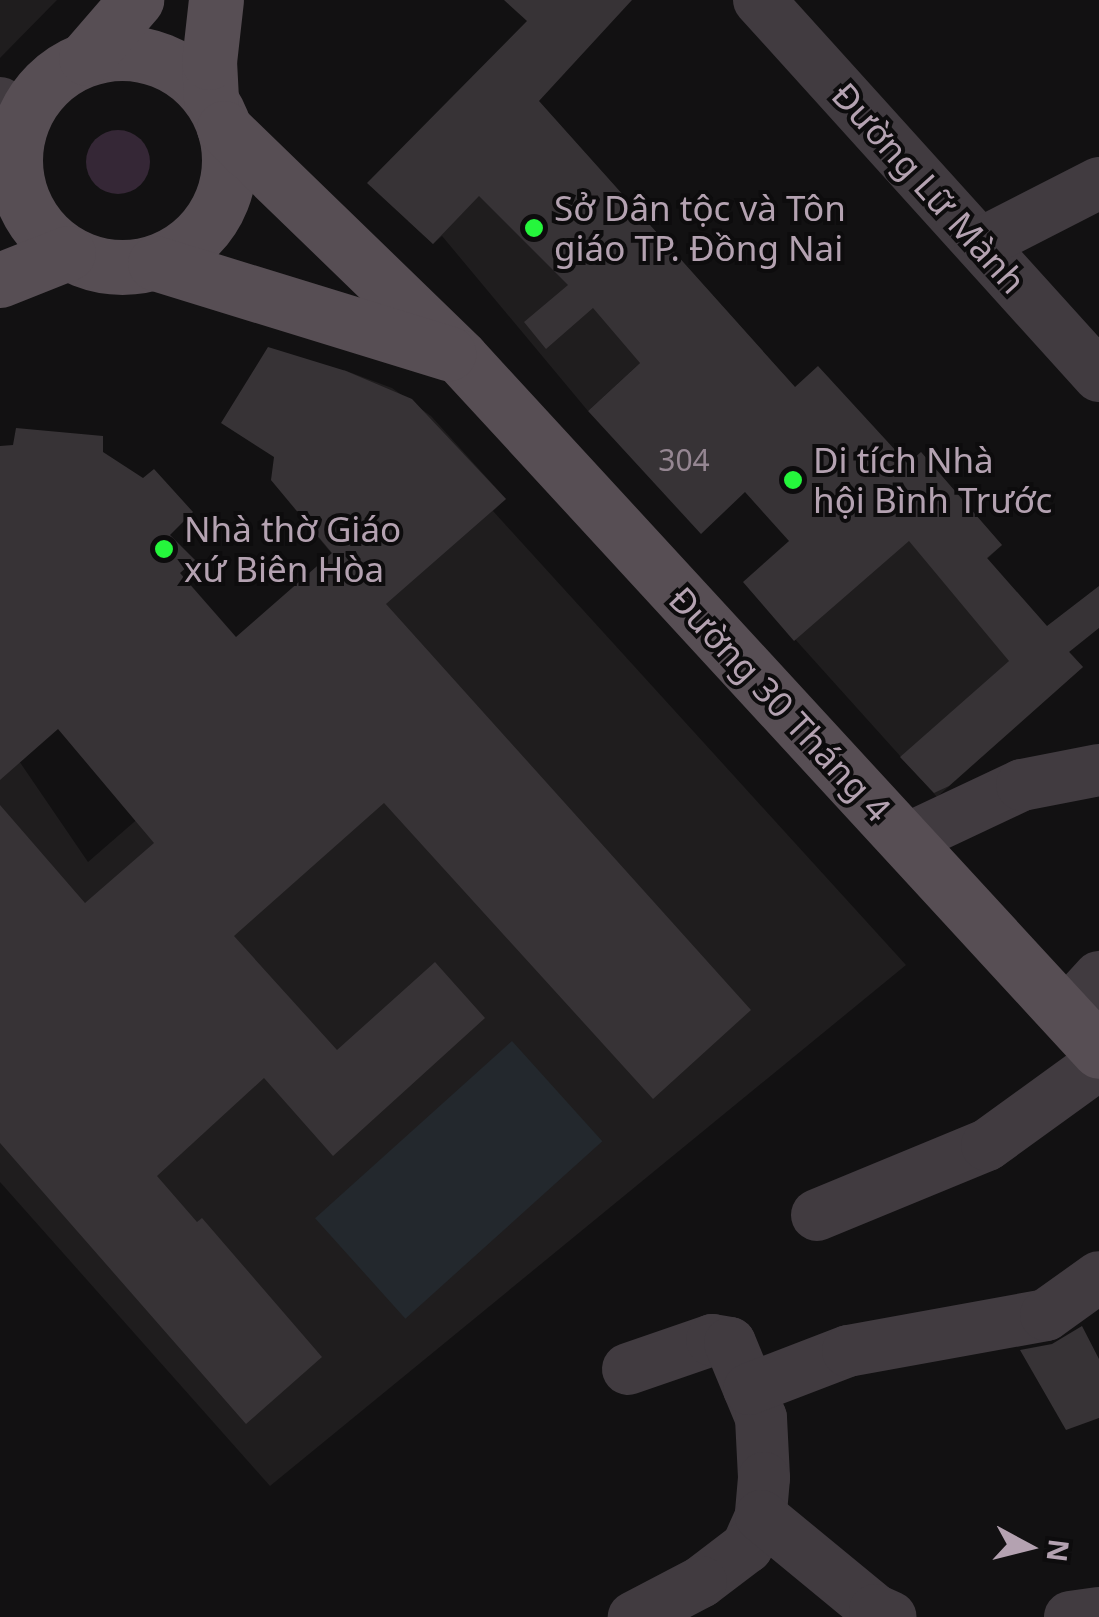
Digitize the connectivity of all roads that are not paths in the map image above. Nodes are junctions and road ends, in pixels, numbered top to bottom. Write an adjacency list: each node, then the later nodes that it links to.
1 (136, 0): 4 (main road)
2 (216, 0): 5 (main road)
3 (759, 0): 8 (street, Đường Lữ Mành)
4 (86, 58): 5 (main road); 6 (main road)
5 (218, 113): 10 (main road); 12 (main road, Đường 30 Tháng 4)
6 (9, 130): 9 (main road)
7 (1099, 183): 8 (street)
8 (980, 244): 13 (street, Đường Lữ Mành)
9 (68, 253): 10 (main road); 11 (main road)
10 (155, 262): 12 (main road, Đường 30 Tháng 4)
11 (0, 280)
12 (460, 358): 15 (main road, Đường 30 Tháng 4)
13 (1099, 376)
14 (1099, 770): 15 (street)
15 (905, 840): 16 (main road, Đường 30 Tháng 4)
16 (1092, 1030): 17 (street)
17 (817, 1215)
18 (1099, 1277): 20 (street)
19 (628, 1368): 20 (street)
20 (749, 1389): 21 (street)
21 (761, 1516): 23 (street); 24 (street)
22 (1099, 1614): 25 (street)
23 (634, 1617)
24 (891, 1617)
25 (1070, 1617)

